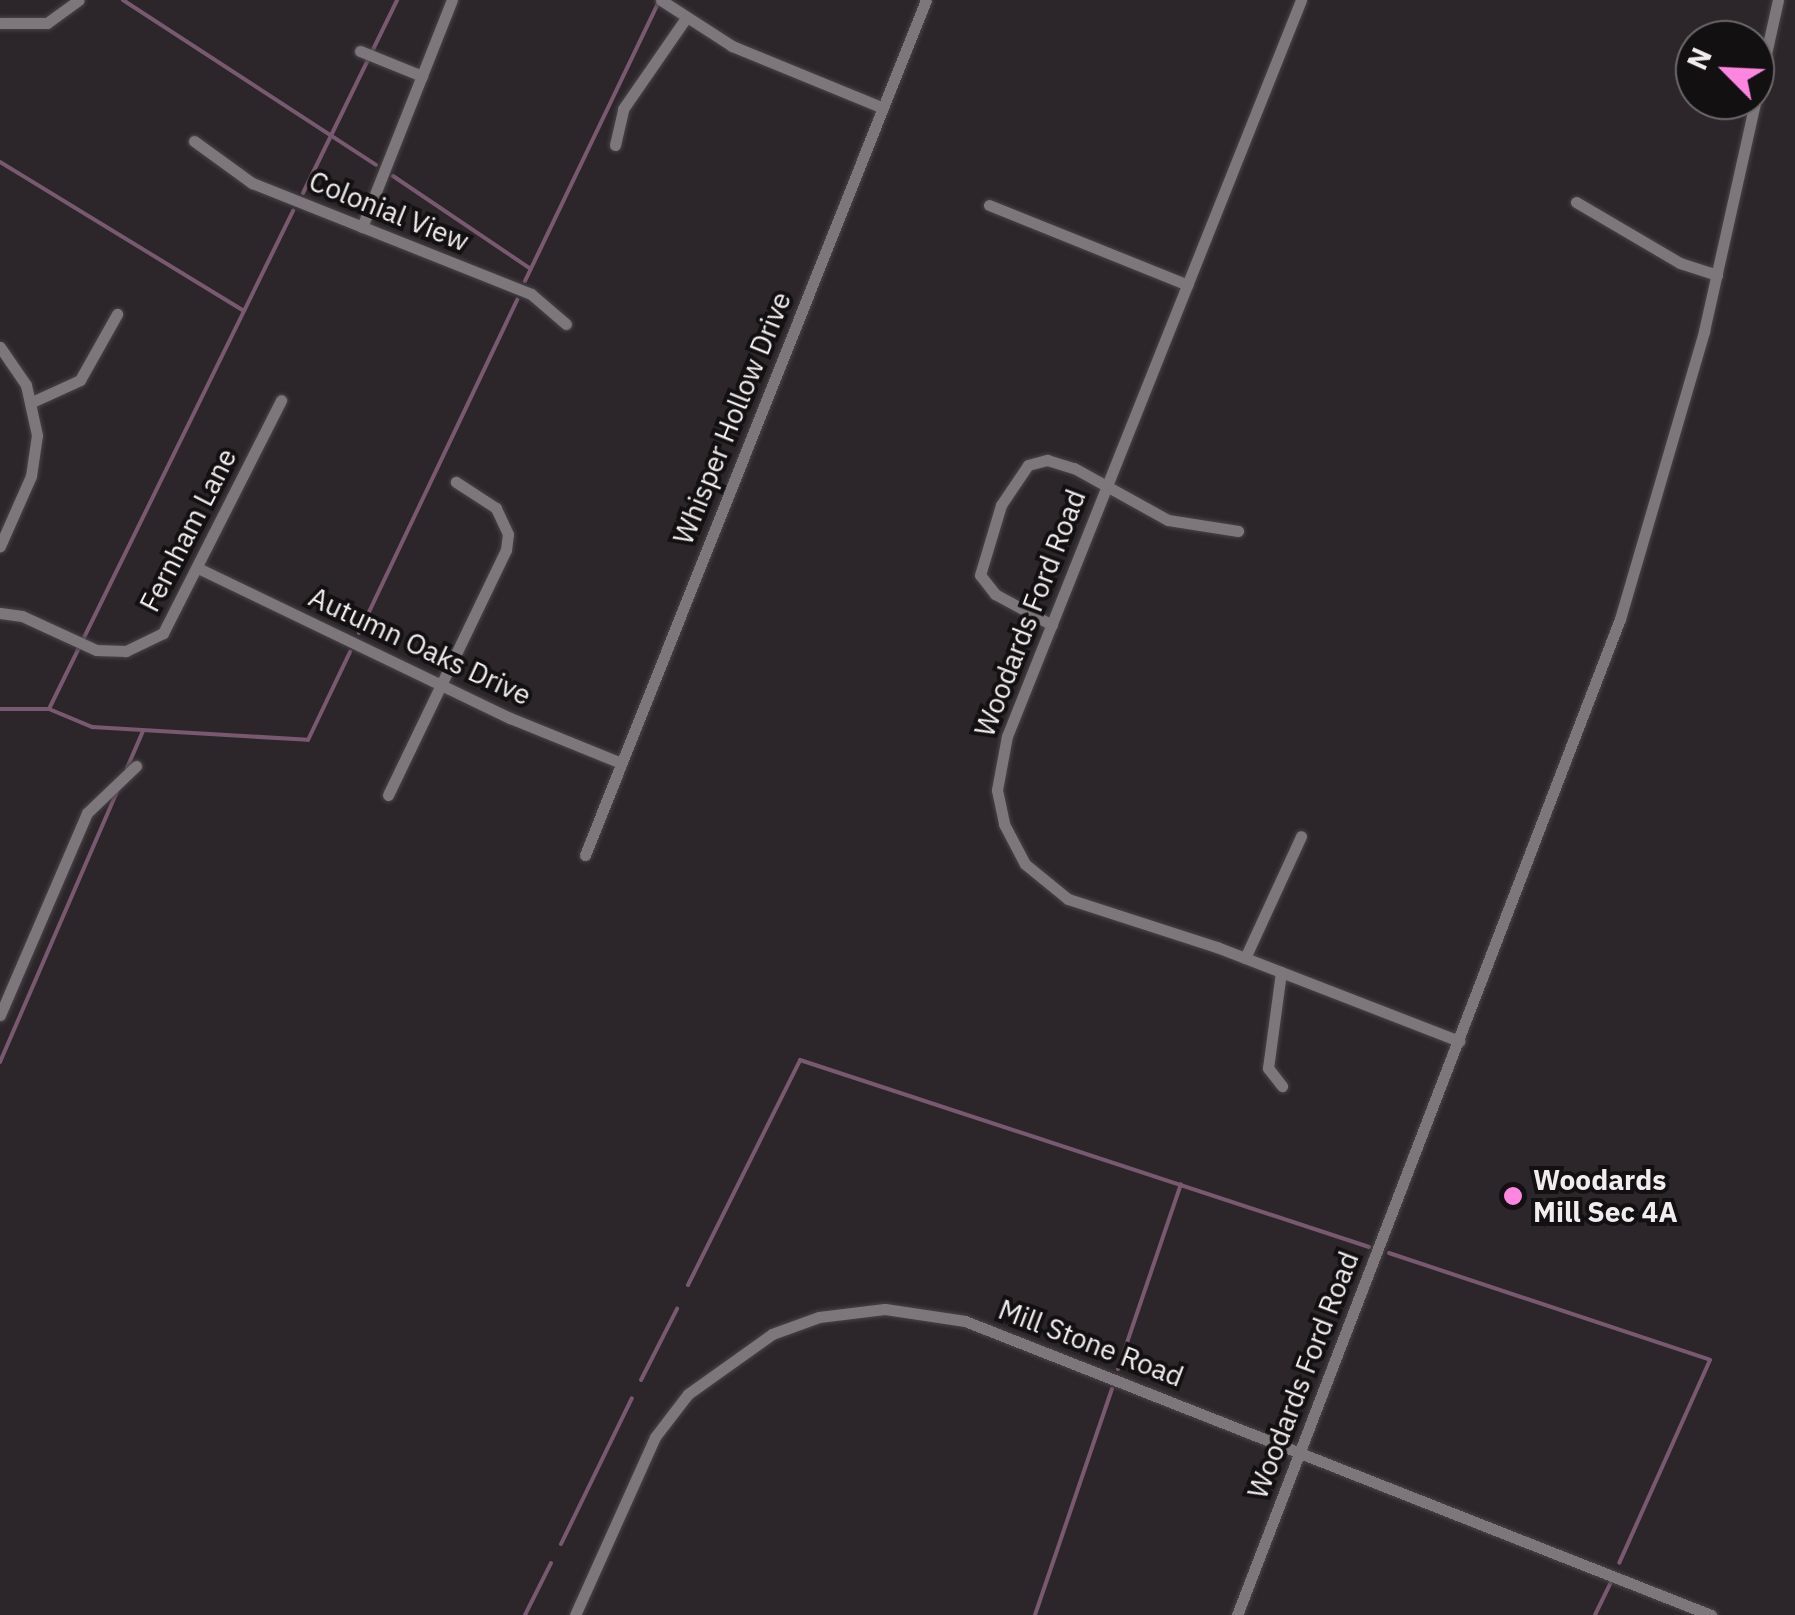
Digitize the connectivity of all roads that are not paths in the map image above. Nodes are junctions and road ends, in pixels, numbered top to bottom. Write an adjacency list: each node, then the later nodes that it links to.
1 (78, 0): 8 (street)
2 (452, 0): 10 (street)
3 (661, 0): 7 (street)
4 (926, 0): 11 (street, Whisper Hollow Drive)
5 (1301, 0): 18 (street, Woodards Ford Road)
6 (1778, 0): 17 (street, Woodards Ford Road)
7 (686, 18): 11 (street); 13 (street)
8 (0, 23)
9 (360, 51): 10 (street)
10 (422, 76): 16 (street)
11 (883, 108): 32 (street, Whisper Hollow Drive)
12 (194, 141): 16 (street, Colonial View)
13 (614, 145)
14 (1576, 202): 17 (street)
15 (989, 204): 18 (street)
16 (362, 227): 20 (street, Colonial View)
17 (1717, 275): 40 (street, Woodards Ford Road)
18 (1188, 285): 25 (street, Woodards Ford Road)
19 (117, 314): 23 (street)
20 (566, 324)
21 (0, 346): 23 (street)
22 (281, 400): 28 (street, Fernham Lane)
23 (32, 402): 27 (street)
24 (456, 482): 31 (street)
25 (1109, 483): 26 (street); 30 (street, Woodards Ford Road); 30 (street)
26 (1238, 532)
27 (0, 546)
28 (200, 569): 29 (street, Fernham Lane); 31 (street, Autumn Oaks Drive)
29 (0, 613)
30 (1052, 625): 37 (street, Woodards Ford Road)
31 (442, 684): 32 (street, Autumn Oaks Drive); 34 (street)
32 (621, 763): 36 (street, Whisper Hollow Drive)
33 (136, 766): 39 (street)
34 (388, 795)
35 (1301, 836): 37 (street)
36 (585, 856)
37 (1245, 958): 38 (street, Woodards Ford Road)
38 (1281, 972): 40 (street, Woodards Ford Road); 41 (street)
39 (0, 1015)
40 (1459, 1041): 42 (street, Woodards Ford Road)
41 (1282, 1086)
42 (1300, 1450): 43 (street, Mill Stone Road); 44 (street, Woodards Ford Road); 45 (street, Mill Stone Road)
43 (575, 1615)
44 (1237, 1615)
45 (1711, 1615)

